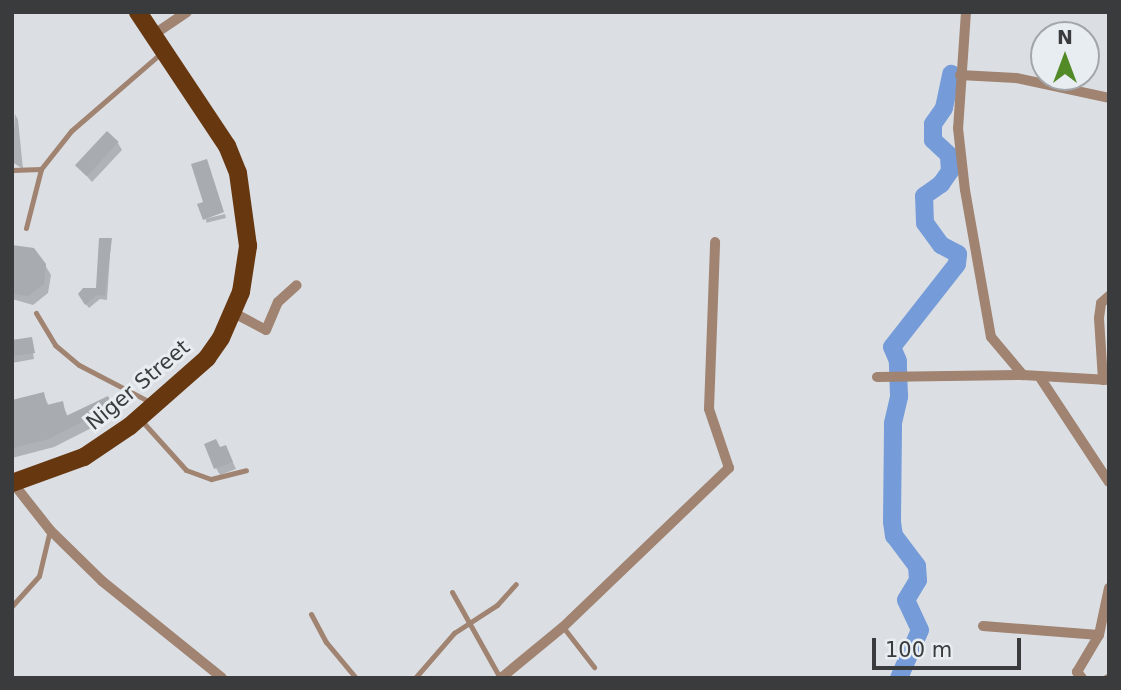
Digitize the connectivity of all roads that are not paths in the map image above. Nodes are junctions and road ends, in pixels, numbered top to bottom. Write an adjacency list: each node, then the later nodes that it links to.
1 (138, 12): 4 (main road, Niger Street)
2 (187, 12): 4 (street)
3 (966, 12): 6 (street)
4 (153, 35): 5 (main road, Niger Street)
5 (163, 51): 8 (lane); 15 (main road, Niger Street)
6 (960, 75): 7 (street); 16 (street)
7 (1109, 99)
8 (41, 169): 9 (lane); 10 (lane)
9 (12, 170)
10 (26, 228)
11 (715, 242): 33 (street)
12 (297, 285): 15 (street)
13 (1109, 296): 19 (street)
14 (36, 313): 20 (lane)
15 (234, 313): 20 (main road, Niger Street)
16 (1023, 375): 17 (street); 18 (street)
17 (877, 377)
18 (1041, 379): 19 (street); 23 (street)
19 (1106, 380)
20 (155, 404): 21 (main road, Niger Street)
21 (139, 418): 22 (lane); 24 (main road, Niger Street)
22 (246, 470)
23 (1109, 482)
24 (12, 483): 25 (street)
25 (50, 530): 29 (lane); 36 (street)
26 (516, 584): 31 (lane)
27 (1109, 589): 34 (street)
28 (452, 592): 31 (lane)
29 (12, 606)
30 (311, 614): 37 (lane)
31 (468, 624): 38 (lane); 39 (lane)
32 (983, 626): 34 (street)
33 (564, 627): 35 (lane); 39 (street)
34 (1099, 635): 40 (street)
35 (594, 667)
36 (222, 678)
37 (356, 678)
38 (415, 678)
39 (501, 678)
40 (1082, 678)

